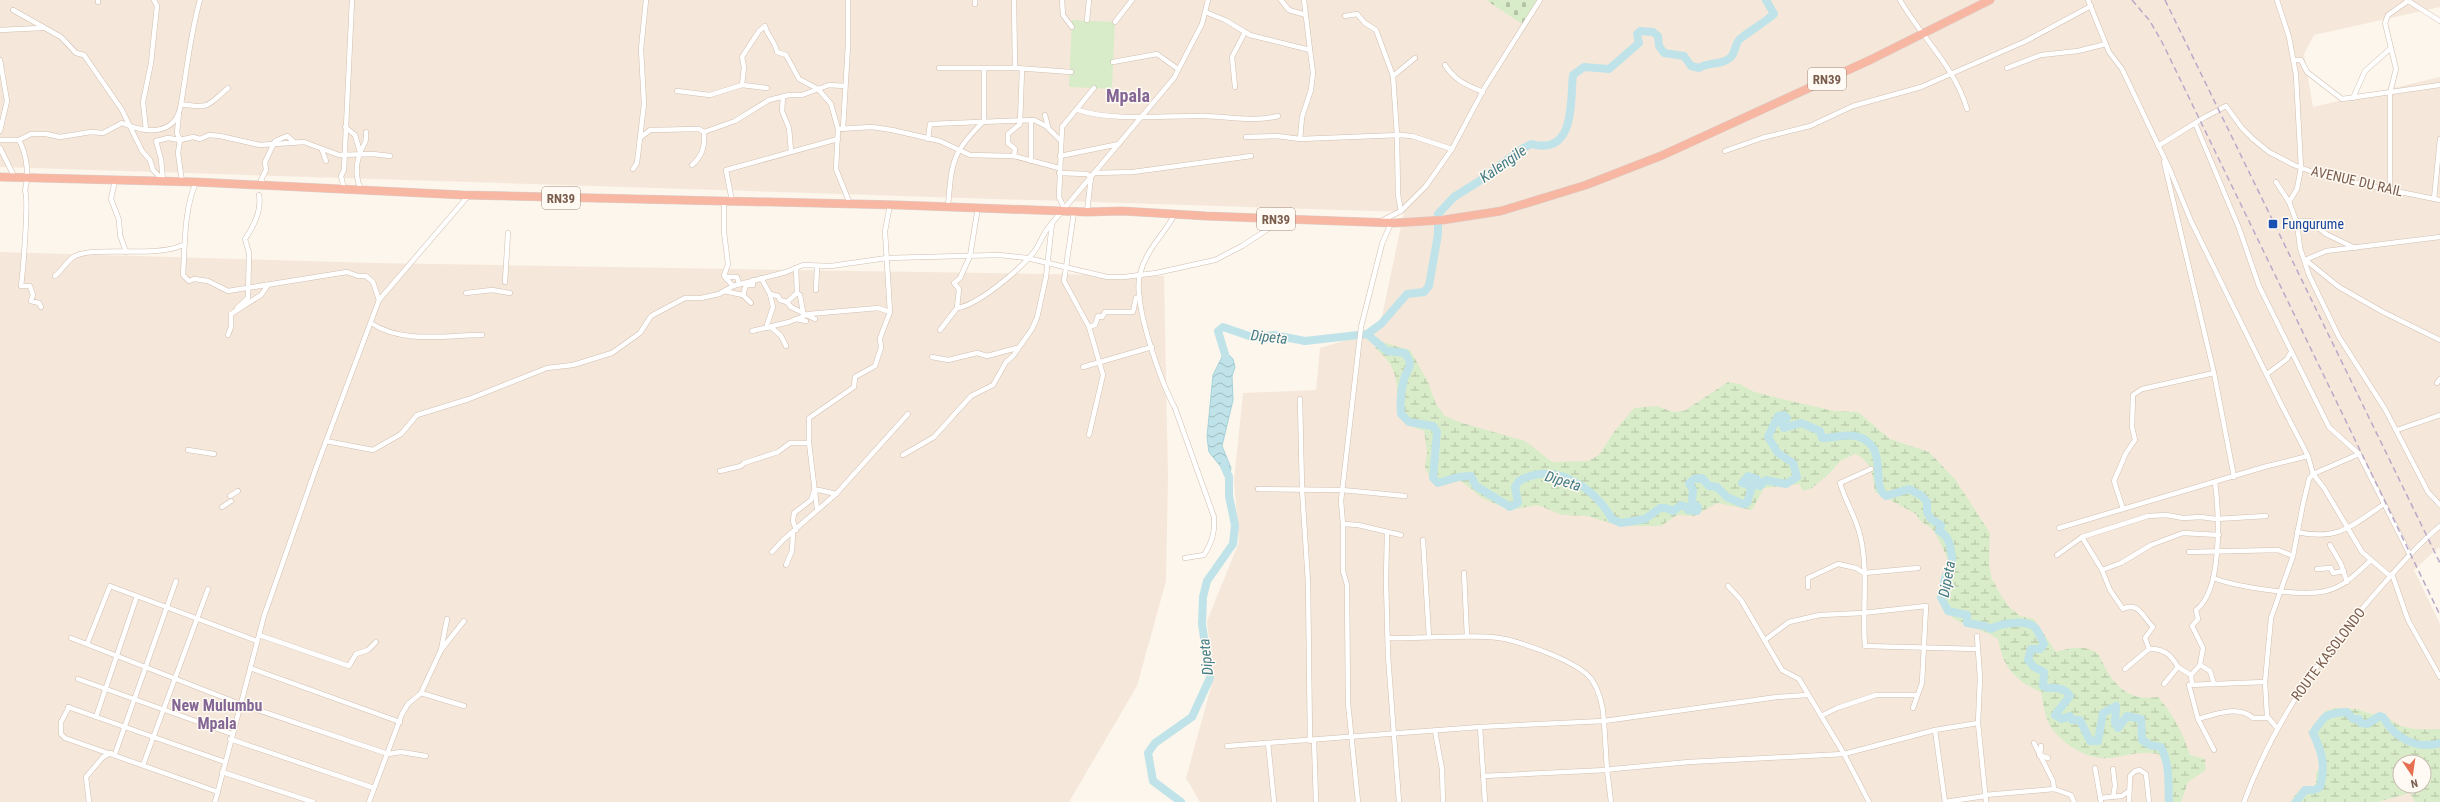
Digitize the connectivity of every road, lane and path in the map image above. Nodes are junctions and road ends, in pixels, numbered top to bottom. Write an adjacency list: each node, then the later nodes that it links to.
1 (154, 0): 77 (street)
2 (200, 0): 62 (street)
3 (352, 0): 74 (street)
4 (646, 0): 83 (street)
5 (848, 0): 51 (street)
6 (1014, 0): 42 (street)
7 (1062, 0): 27 (street)
8 (1089, 0): 24 (street)
9 (1132, 0): 26 (street)
10 (1208, 0): 21 (street)
11 (1281, 0): 22 (street)
12 (1304, 0): 22 (street)
13 (1540, 0): 58 (street)
14 (1900, 0): 31 (street)
15 (1990, 0): 31 (highway, RN39)
16 (2088, 0): 19 (street)
17 (2277, 0): 37 (street)
18 (2407, 0): 25 (street); 33 (street)
19 (2091, 6): 32 (street); 47 (street)
20 (13, 10): 28 (street)
21 (1205, 12): 30 (street); 45 (street)
22 (1306, 15): 34 (street)
23 (1345, 16): 48 (street)
24 (1087, 20)
25 (2440, 21)
26 (1115, 22)
27 (1072, 27)
28 (42, 28): 29 (street); 73 (street)
29 (0, 30)
30 (1245, 32): 34 (street); 52 (street)
31 (1923, 33): 47 (street); 147 (highway, RN39)
32 (2106, 44): 43 (street); 96 (street)
33 (2391, 48): 59 (street); 61 (street)
34 (1310, 50): 87 (street)
35 (1415, 58): 48 (street)
36 (0, 60): 78 (street)
37 (2294, 60): 61 (street); 113 (street)
38 (1113, 62): 45 (street)
39 (1445, 65): 58 (street)
40 (939, 68): 41 (street)
41 (984, 68): 42 (street); 71 (street)
42 (1015, 68): 44 (street)
43 (2007, 68)
44 (1022, 69): 46 (street); 69 (street)
45 (1178, 69): 68 (street)
46 (1071, 72)
47 (1953, 74): 63 (street); 102 (street)
48 (1394, 76): 81 (street)
49 (742, 85): 54 (street); 56 (street); 57 (street)
50 (2440, 85): 59 (street)
51 (845, 86): 56 (street); 76 (street)
52 (1235, 87)
53 (228, 88): 62 (street)
54 (767, 88)
55 (1094, 88): 64 (street)
56 (818, 89): 60 (street); 76 (street)
57 (677, 91)
58 (1483, 92): 98 (street)
59 (2390, 93): 61 (street); 128 (street)
60 (783, 96): 80 (street); 100 (street)
61 (2352, 98)
62 (180, 104): 65 (street)
63 (1968, 109)
64 (1078, 110): 68 (street); 92 (street)
65 (179, 114): 77 (street); 91 (street)
66 (1045, 115): 75 (street)
67 (1278, 116): 68 (street)
68 (1141, 117): 93 (street)
69 (1020, 120): 70 (street); 71 (street); 107 (street)
70 (1031, 120): 75 (street); 111 (street)
71 (984, 121): 86 (street); 101 (street)
72 (2195, 123): 96 (street); 113 (street, AVENUE DU RAIL); 202 (street)
73 (130, 126): 77 (street); 90 (street); 121 (street)
74 (345, 127): 103 (street); 104 (street)
75 (1048, 127): 92 (street)
76 (840, 129): 85 (street); 86 (street)
77 (146, 130)
78 (0, 131)
79 (366, 132): 103 (street)
80 (704, 132): 83 (street); 112 (street)
81 (1398, 135): 84 (street); 98 (street); 140 (street)
82 (1246, 137): 87 (street)
83 (640, 138): 114 (street)
84 (1366, 138): 87 (street); 94 (street)
85 (838, 139): 100 (street); 135 (street)
86 (928, 139): 101 (street)
87 (1300, 139)
88 (2440, 139): 131 (street)
89 (0, 140): 90 (street)
90 (18, 140): 119 (street)
91 (180, 140): 95 (street); 121 (street); 122 (street)
92 (1061, 141): 108 (street)
93 (1119, 144): 108 (street); 116 (street)
94 (1364, 144)
95 (273, 146): 99 (street); 125 (street)
96 (2158, 146): 105 (street)
97 (0, 148): 118 (street)
98 (1452, 149): 140 (street)
99 (322, 150): 104 (street); 110 (street)
100 (790, 151): 133 (street)
101 (957, 151): 107 (street); 137 (street)
102 (1725, 151)
103 (361, 152): 104 (street); 106 (street); 127 (street)
104 (344, 154): 126 (street)
105 (2162, 155): 206 (street); 207 (street)
106 (390, 156)
107 (1014, 156): 111 (street)
108 (1060, 156): 115 (street)
109 (1252, 156): 116 (street)
110 (326, 161)
111 (1031, 161): 115 (street)
112 (692, 165)
113 (2301, 168): 128 (street, AVENUE DU RAIL); 134 (street)
114 (633, 169)
115 (1059, 170): 116 (street); 139 (street)
116 (1092, 175): 139 (street); 142 (street)
117 (0, 177): 118 (highway, RN39)
118 (15, 178): 119 (highway, RN39)
119 (28, 178): 120 (highway, RN39); 183 (street)
120 (115, 180): 121 (highway, RN39); 153 (street)
121 (165, 181): 122 (highway, RN39)
122 (182, 182): 123 (highway, RN39)
123 (196, 182): 125 (highway, RN39); 151 (street)
124 (2276, 182): 134 (street)
125 (264, 186): 126 (highway, RN39)
126 (344, 189): 127 (highway, RN39)
127 (361, 190): 130 (highway, RN39)
128 (2390, 190): 131 (street, AVENUE DU RAIL)
129 (259, 195): 171 (street)
130 (469, 195): 133 (highway, RN39); 180 (street)
131 (2434, 199): 132 (street, AVENUE DU RAIL)
132 (2440, 200)
133 (728, 201): 135 (highway, RN39); 164 (street)
134 (2289, 202): 145 (street)
135 (850, 204): 136 (highway, RN39)
136 (890, 205): 137 (highway, RN39); 155 (street)
137 (948, 206): 138 (highway, RN39)
138 (978, 207): 139 (highway, RN39); 154 (street)
139 (1065, 210): 141 (highway, RN39); 148 (street)
140 (1401, 211): 146 (street)
141 (1074, 212): 142 (highway, RN39); 161 (street)
142 (1087, 212): 143 (highway, RN39)
143 (1175, 214): 144 (highway, RN39); 162 (street)
144 (1284, 219): 146 (highway, RN39); 162 (street)
145 (2296, 221): 152 (street); 157 (street)
146 (1377, 223): 147 (highway, RN39)
147 (1391, 223): 227 (street)
148 (1052, 224): 156 (street); 158 (street)
149 (508, 233): 167 (street)
150 (2440, 237): 152 (street)
151 (183, 245): 153 (street); 171 (street)
152 (2355, 248): 157 (street)
153 (126, 252): 163 (street)
154 (970, 256): 155 (street); 156 (street); 185 (street)
155 (887, 258): 159 (street); 186 (street)
156 (1027, 258): 158 (street); 185 (street)
157 (2306, 259): 198 (street); 211 (street)
158 (1048, 263): 161 (street); 200 (street)
159 (817, 266): 160 (street); 172 (street)
160 (796, 268): 165 (street); 176 (street)
161 (1065, 268): 162 (street); 193 (street)
162 (1139, 275): 179 (street)
163 (55, 276)
164 (725, 277): 168 (street); 170 (street)
165 (761, 278): 166 (street); 177 (street)
166 (753, 280): 168 (street); 178 (street)
167 (505, 282)
168 (739, 284): 170 (street)
169 (268, 285): 171 (street); 180 (street); 184 (street)
170 (733, 286): 173 (street)
171 (250, 288): 184 (street)
172 (816, 290)
173 (724, 291): 178 (street); 213 (street)
174 (466, 293): 175 (street)
175 (510, 293)
176 (797, 293): 181 (street); 187 (street)
177 (770, 294): 181 (street); 192 (street)
178 (743, 295): 182 (street)
179 (1140, 297): 193 (street); 201 (street)
180 (379, 300): 191 (street)
181 (787, 302): 187 (street)
182 (751, 303)
183 (41, 306)
184 (237, 308): 196 (street)
185 (957, 308): 194 (street)
186 (890, 312): 187 (street); 214 (street)
187 (804, 314): 188 (street); 189 (street)
188 (795, 318): 190 (street); 192 (street)
189 (815, 319)
190 (806, 321)
191 (371, 323): 197 (street); 213 (street)
192 (769, 327): 195 (street); 199 (street)
193 (1089, 327): 204 (street)
194 (940, 330)
195 (752, 331)
196 (228, 335)
197 (482, 335)
198 (2440, 340)
199 (786, 346)
200 (1018, 347): 203 (street); 217 (street)
201 (1152, 347): 204 (street); 257 (street)
202 (2291, 352): 207 (street); 218 (street)
203 (932, 357)
204 (1099, 362): 205 (street); 212 (street)
205 (1083, 367)
206 (2214, 373): 223 (street); 236 (street)
207 (2266, 374): 219 (street)
208 (1300, 399): 226 (street)
209 (908, 414): 230 (street)
210 (2440, 415): 211 (street)
211 (2397, 430): 233 (street)
212 (1090, 435)
213 (326, 441): 280 (street)
214 (809, 443): 221 (street); 229 (street)
215 (188, 450): 216 (street)
216 (214, 454)
217 (903, 454)
218 (2359, 454): 222 (street); 232 (street)
219 (2308, 456): 222 (street); 223 (street)
220 (1872, 469): 265 (street)
221 (720, 471)
222 (2313, 474): 242 (street); 245 (street)
223 (2234, 477): 224 (street)
224 (2215, 482): 236 (street); 238 (street)
225 (1258, 489): 226 (street)
226 (1302, 489): 227 (street); 333 (street)
227 (1342, 490): 231 (street); 239 (street)
228 (238, 491): 234 (street)
229 (814, 491): 230 (street); 235 (street); 243 (street)
230 (836, 494): 235 (street)
231 (1405, 496)
232 (2384, 504): 242 (street); 254 (street)
233 (2440, 505)
234 (222, 508)
235 (817, 509): 243 (street)
236 (2123, 509): 241 (street)
237 (2266, 516): 238 (street)
238 (2216, 519): 247 (street); 248 (street)
239 (1343, 524): 244 (street); 332 (street)
240 (2440, 526): 254 (street, ROUTE KASOLONDO)
241 (2059, 528)
242 (2348, 528): 245 (street); 258 (street)
243 (794, 531): 252 (street); 259 (street)
244 (1387, 532): 246 (street); 285 (street)
245 (2297, 532): 256 (street)
246 (1401, 534)
247 (2219, 535): 251 (street); 262 (street)
248 (2082, 537): 255 (street); 262 (street)
249 (1423, 540): 283 (street)
250 (2330, 545): 263 (street)
251 (2216, 551): 253 (street); 256 (street); 267 (street)
252 (772, 552)
253 (2189, 552)
254 (2410, 554): 266 (street, ROUTE KASOLONDO)
255 (2057, 555)
256 (2293, 556): 273 (street)
257 (1185, 558)
258 (2371, 560): 266 (street); 269 (street)
259 (786, 565)
260 (1918, 568): 265 (street)
261 (2317, 569): 263 (street)
262 (2102, 570): 291 (street)
263 (2344, 571): 269 (street)
264 (1464, 573): 281 (street)
265 (1864, 573): 271 (street); 276 (street)
266 (2391, 575): 301 (street); 326 (street, ROUTE KASOLONDO)
267 (2213, 578): 273 (street); 295 (street)
268 (176, 581): 275 (street)
269 (2347, 582): 273 (street)
270 (1728, 586): 286 (street)
271 (1808, 587)
272 (208, 589): 277 (street)
273 (2282, 592): 304 (street)
274 (137, 596): 275 (street); 289 (street); 294 (street)
275 (167, 607): 277 (street); 296 (street)
276 (1863, 613): 286 (street); 290 (street); 290 (street)
277 (197, 618): 287 (street); 303 (street)
278 (447, 619): 293 (street)
279 (464, 621): 293 (street)
280 (259, 635): 287 (street); 288 (street)
281 (1467, 636): 283 (street); 321 (street)
282 (1977, 636): 292 (street)
283 (1429, 637): 285 (street)
284 (71, 638): 289 (street)
285 (1389, 638): 329 (street)
286 (1765, 640): 310 (street)
287 (258, 641): 298 (street)
288 (376, 642)
289 (87, 644): 294 (street)
290 (1925, 647): 292 (street); 311 (street)
291 (2149, 648): 297 (street); 299 (street)
292 (1977, 649): 323 (street)
293 (441, 650): 309 (street)
294 (116, 656): 296 (street); 308 (street)
295 (2200, 665): 300 (street); 307 (street)
296 (145, 667): 303 (street); 312 (street)
297 (2178, 667): 300 (street); 305 (street)
298 (250, 668): 313 (street); 322 (street)
299 (2125, 670)
300 (2191, 675): 306 (street)
301 (2440, 676)
302 (78, 679): 308 (street)
303 (174, 679): 313 (street); 316 (street)
304 (2265, 682): 307 (street); 320 (street)
305 (2164, 684)
306 (2192, 684): 307 (street); 319 (street)
307 (2214, 684)
308 (106, 689): 312 (street); 318 (street)
309 (421, 693): 314 (street); 322 (street)
310 (1807, 695): 317 (street); 321 (street)
311 (1916, 695): 315 (street); 317 (street)
312 (134, 699): 316 (street); 324 (street)
313 (240, 704): 330 (street); 340 (street)
314 (464, 706)
315 (1912, 708)
316 (163, 709): 330 (street); 331 (street)
317 (1821, 716): 341 (street)
318 (96, 717): 324 (street); 339 (street)
319 (2198, 718): 320 (street); 338 (street)
320 (2268, 718): 326 (street)
321 (1604, 721): 325 (street); 349 (street)
322 (400, 722): 340 (street)
323 (1978, 723): 327 (street); 356 (street)
324 (124, 727): 331 (street); 339 (street)
325 (1480, 727): 328 (street); 351 (street)
326 (2277, 728): 377 (street, ROUTE KASOLONDO)
327 (1936, 730): 341 (street); 372 (street)
328 (1435, 731): 329 (street); 368 (street)
329 (1396, 734): 332 (street); 367 (street)
330 (231, 736): 345 (street); 352 (street)
331 (153, 737): 345 (street); 346 (street)
332 (1353, 737): 333 (street); 366 (street)
333 (1312, 740): 334 (street); 365 (street)
334 (1268, 743): 336 (street); 359 (street)
335 (2034, 743): 343 (street)
336 (1227, 746)
337 (2041, 746): 343 (street)
338 (2214, 750)
339 (113, 754): 346 (street); 361 (street)
340 (388, 754): 342 (street); 352 (street)
341 (1844, 754): 349 (street); 371 (street)
342 (426, 756)
343 (2039, 756): 344 (street); 353 (street)
344 (2048, 758)
345 (225, 762): 350 (street)
346 (143, 765): 355 (street)
347 (2095, 768): 360 (street)
348 (2113, 769): 358 (street)
349 (1607, 770): 351 (street); 370 (street)
350 (222, 772): 355 (street); 363 (street)
351 (1483, 776): 369 (street)
352 (374, 788): 364 (street)
353 (2054, 790): 356 (street); 374 (street)
354 (2129, 791): 357 (street); 375 (street); 376 (street)
355 (218, 792): 362 (street)
356 (1985, 796): 372 (street); 373 (street)
357 (2122, 796): 358 (street); 375 (street)
358 (2113, 797): 360 (street)
359 (1274, 800)
360 (2100, 800)
361 (89, 802)
362 (215, 802)
363 (313, 802)
364 (369, 802)
365 (1316, 802)
366 (1358, 802)
367 (1399, 802)
368 (1443, 802)
369 (1485, 802)
370 (1611, 802)
371 (1869, 802)
372 (1945, 802)
373 (1986, 802)
374 (2074, 802)
375 (2128, 802)
376 (2149, 802)
377 (2244, 802)

